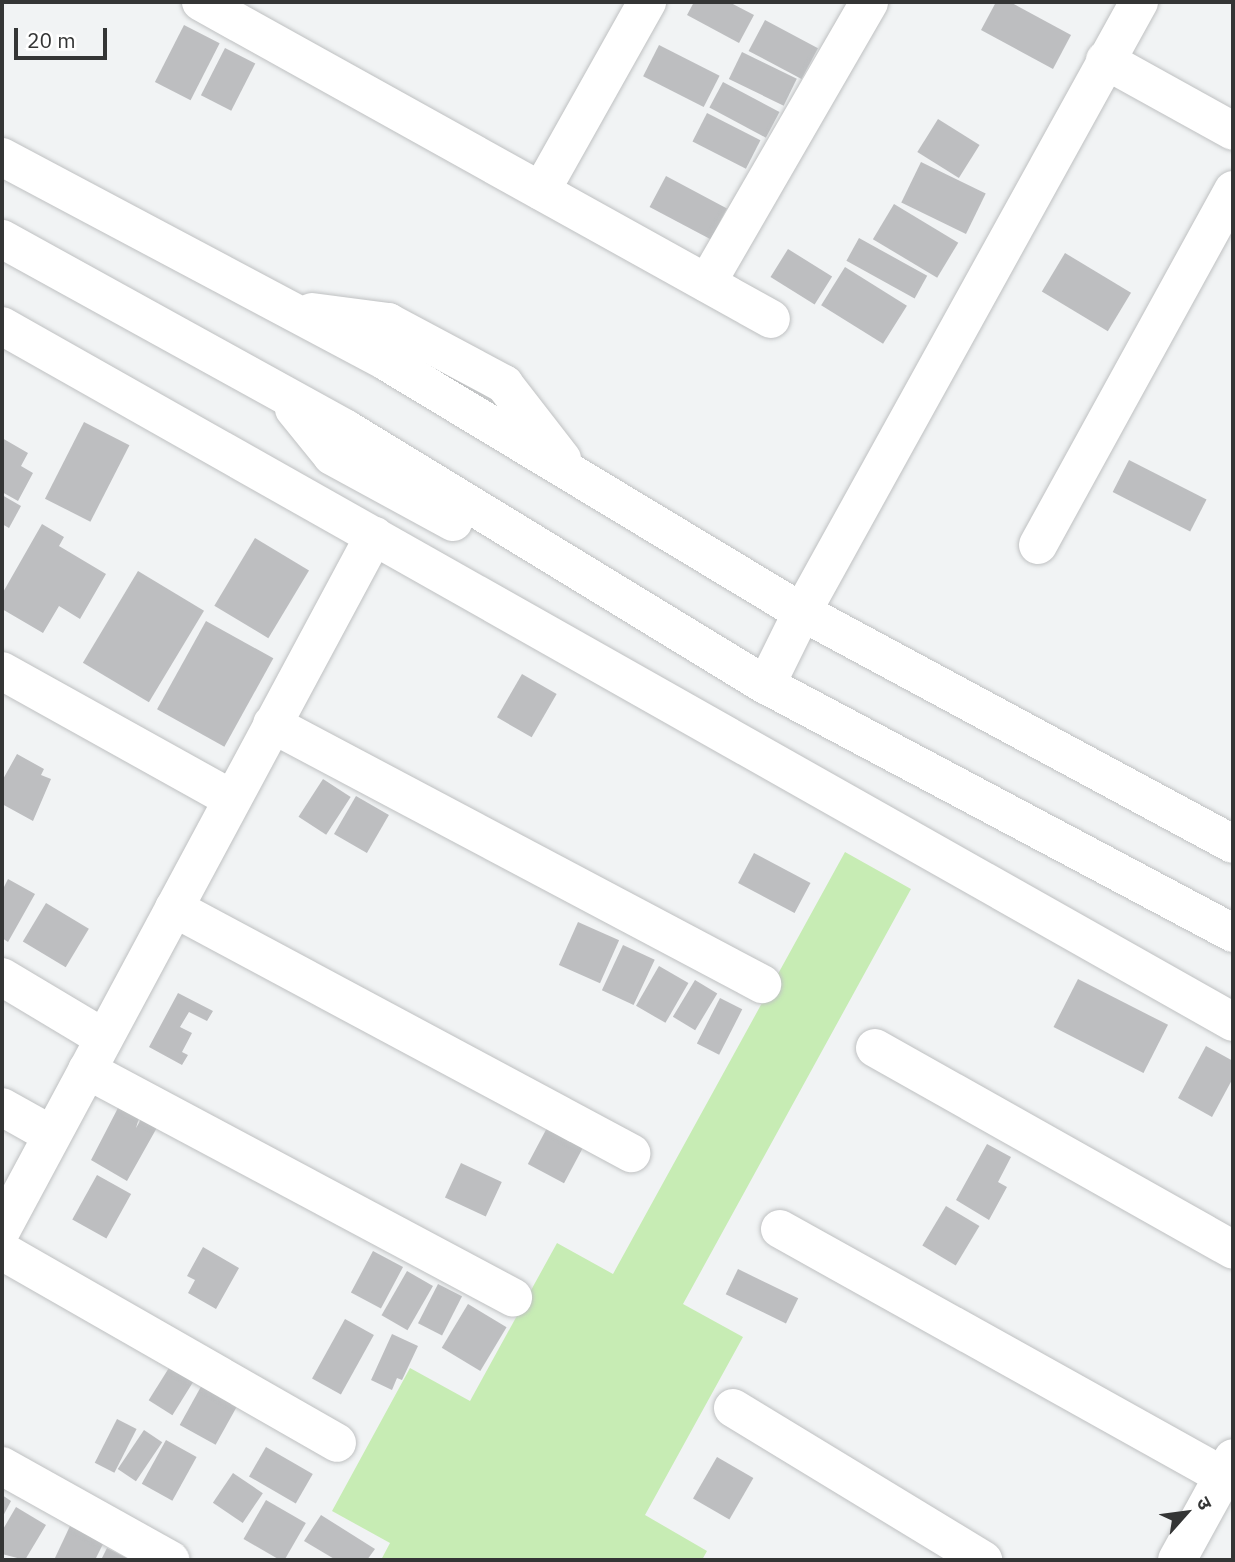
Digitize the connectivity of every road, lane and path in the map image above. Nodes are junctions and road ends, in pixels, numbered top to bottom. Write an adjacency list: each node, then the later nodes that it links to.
1 (201, 2): 9 (street)
2 (647, 2): 9 (street)
3 (869, 2): 11 (street)
4 (1139, 2): 5 (street)
5 (1105, 60): 6 (street); 16 (street)
6 (1233, 131)
7 (2, 157): 16 (street)
8 (1233, 190): 15 (street)
9 (541, 191): 11 (street)
10 (2, 239): 18 (street)
11 (707, 283): 12 (street)
12 (771, 319)
13 (2, 326): 14 (street)
14 (374, 536): 19 (street); 26 (street)
15 (1038, 545)
16 (802, 612): 18 (street); 21 (street)
17 (2, 671): 20 (street)
18 (766, 685): 23 (street)
19 (272, 724): 20 (street); 25 (street)
20 (232, 799): 22 (street)
21 (1233, 844)
22 (174, 908): 28 (street); 31 (street)
23 (1233, 933)
24 (2, 977): 28 (street)
25 (762, 984)
26 (1233, 1022)
27 (875, 1048): 34 (street)
28 (96, 1054): 30 (street); 36 (street)
29 (2, 1107): 30 (street)
30 (52, 1135): 32 (street)
31 (631, 1153)
32 (2, 1229)
33 (780, 1229): 40 (street)
34 (1233, 1250)
35 (2, 1251): 38 (street)
36 (513, 1297)
37 (733, 1408): 42 (street)
38 (337, 1443)
39 (2, 1466): 41 (street)
40 (1228, 1467): 43 (street)
41 (170, 1560)
42 (983, 1560)
43 (1177, 1560)

